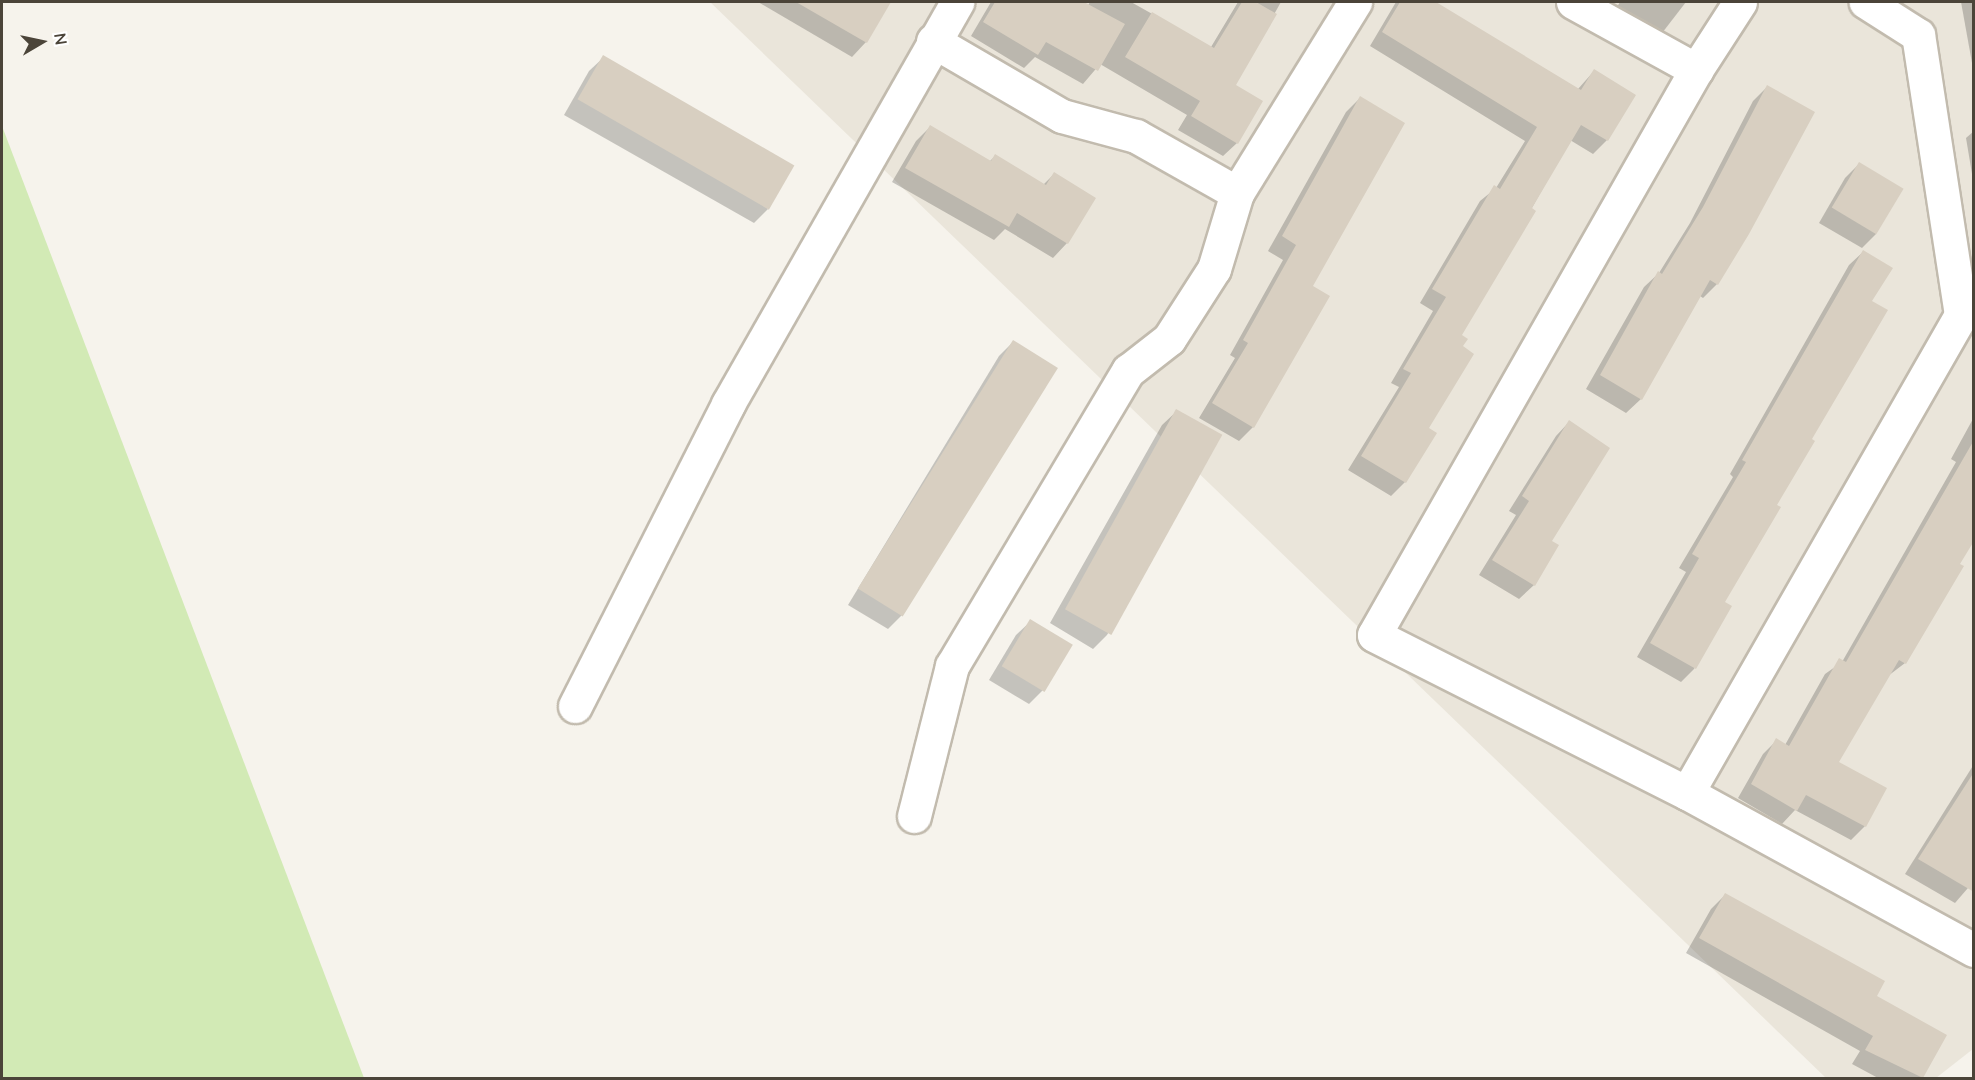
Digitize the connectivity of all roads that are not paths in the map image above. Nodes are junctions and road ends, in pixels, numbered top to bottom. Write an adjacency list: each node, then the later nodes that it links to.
1 (957, 2): 6 (street)
2 (1355, 2): 8 (street)
3 (1573, 2): 7 (street)
4 (1740, 2): 7 (street)
5 (1866, 2): 10 (street)
6 (933, 41): 8 (street); 9 (street)
7 (1696, 69): 10 (street)
8 (1237, 193): 11 (street)
9 (575, 706)
10 (1687, 793): 12 (street)
11 (914, 816)
12 (1974, 950)

